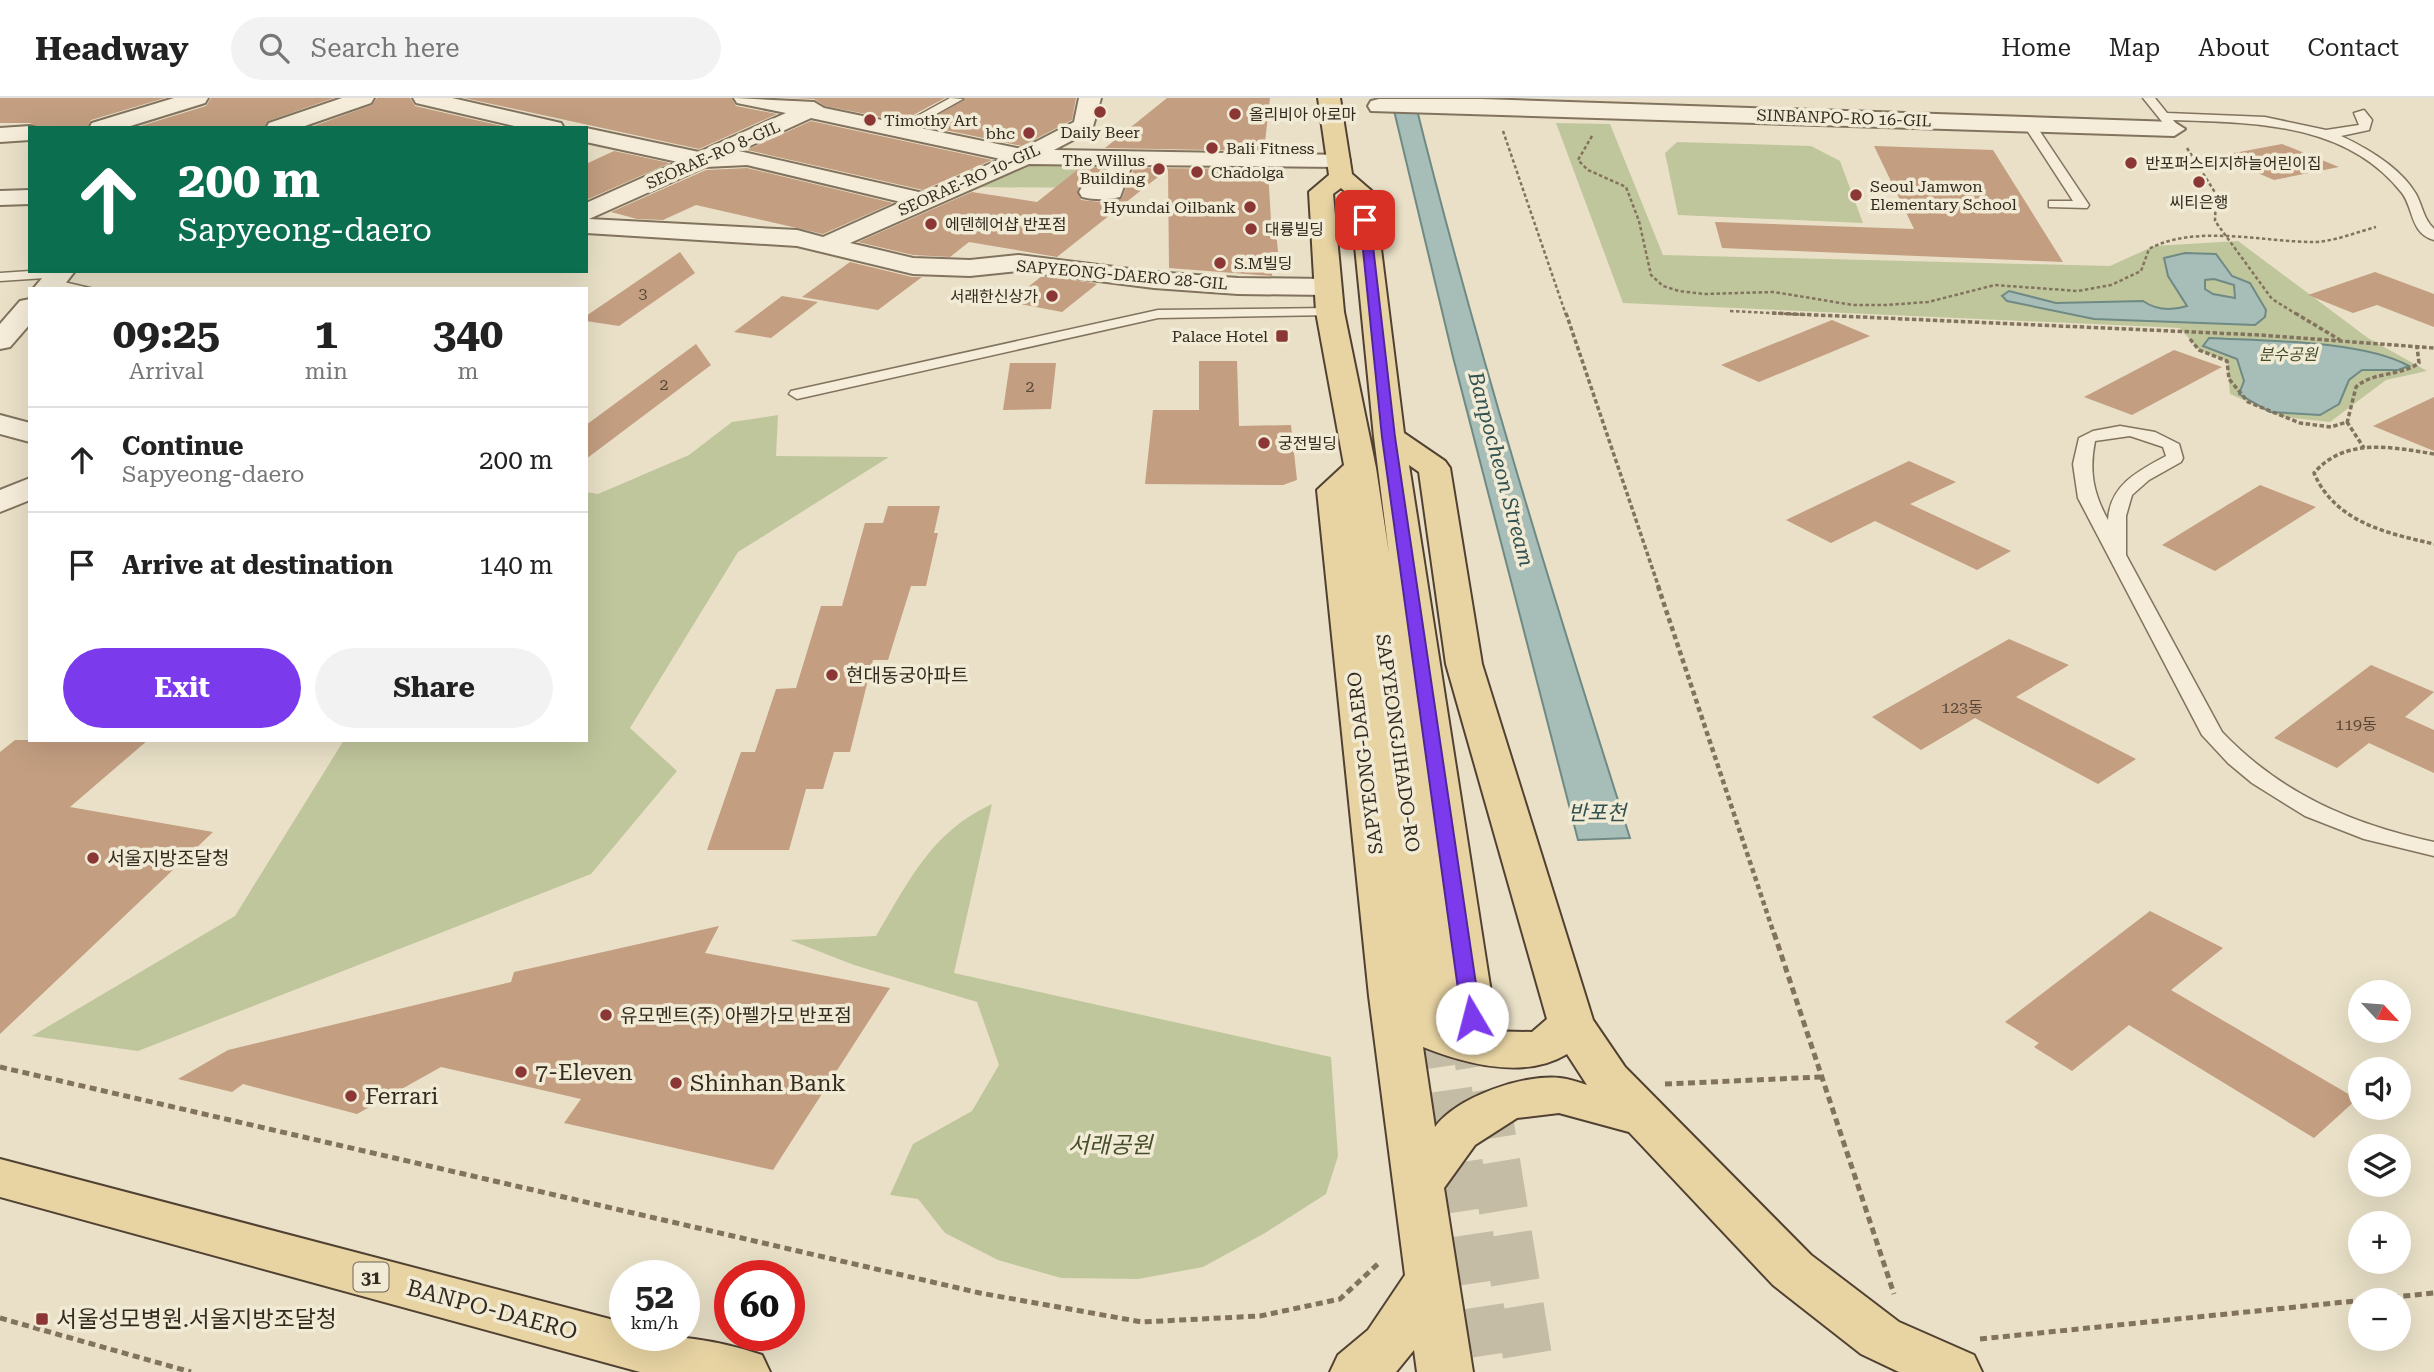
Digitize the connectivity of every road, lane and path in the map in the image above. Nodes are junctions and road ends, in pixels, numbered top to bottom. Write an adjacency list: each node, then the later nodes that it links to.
1 (197, 98): 14 (street)
2 (363, 98): 22 (street)
3 (424, 98): 17 (street)
4 (524, 98): 17 (street)
5 (745, 98): 16 (street)
6 (839, 98): 16 (street, SEORAE-RO 8-GIL)
7 (1090, 98): 30 (street, SEORAE-RO 10-GIL)
8 (1329, 98): 33 (main road)
9 (2149, 98): 19 (lane)
10 (957, 99): 25 (lane)
11 (124, 101): 14 (street)
12 (1379, 106): 13 (street, SINBANPO-RO 16-GIL)
13 (1478, 106): 15 (street, SINBANPO-RO 16-GIL); 74 (path)
14 (159, 110): 21 (street)
15 (1585, 110): 20 (street, SINBANPO-RO 16-GIL); 44 (path)
16 (809, 111): 25 (street); 32 (street, SEORAE-RO 8-GIL)
17 (485, 113): 23 (street); 24 (street)
18 (2360, 113): 27 (lane)
19 (2169, 122): 20 (street, SINBANPO-RO 16-GIL); 27 (lane); 44 (path)
20 (2029, 124): 38 (lane)
21 (109, 126)
22 (283, 126)
23 (452, 126)
24 (544, 126)
25 (898, 130): 30 (street)
26 (28, 132): 28 (street)
27 (2328, 133): 39 (lane)
28 (0, 135)
29 (588, 136): 32 (street)
30 (1025, 157): 31 (street); 37 (street, SEORAE-RO 10-GIL)
31 (1123, 157): 33 (street); 34 (street)
32 (703, 160): 37 (street); 41 (street, SEORAE-RO 8-GIL)
33 (1340, 168): 50 (main road); 62 (main road)
34 (1091, 192)
35 (28, 197): 36 (street)
36 (0, 198)
37 (925, 201): 46 (street, SEORAE-RO 10-GIL)
38 (2054, 204)
39 (2414, 206): 40 (lane); 45 (lane)
40 (2434, 208)
41 (588, 211)
42 (588, 226): 46 (street, SAPYEONG-DAERO 28-GIL)
43 (2376, 227): 44 (path)
44 (2226, 236): 55 (path)
45 (2434, 236)
46 (827, 244): 50 (street, SAPYEONG-DAERO 28-GIL)
47 (0, 277): 48 (lane)
48 (54, 279): 49 (lane)
49 (80, 287)
50 (1328, 299): 58 (lane); 65 (main road)
51 (28, 311): 53 (street)
52 (1730, 311): 55 (path)
53 (12, 339)
54 (2190, 339): 59 (path)
55 (2340, 341): 56 (path)
56 (2417, 346): 57 (path); 59 (path)
57 (2434, 348)
58 (797, 394)
59 (2347, 422): 63 (path)
60 (0, 424): 61 (street)
61 (28, 432)
62 (1389, 437): 65 (main road, SAPYEONGJIHADO-RO); 72 (main road)
63 (2364, 448): 64 (path); 68 (path)
64 (2434, 454)
65 (1360, 468): 71 (main road, SAPYEONG-DAERO)
66 (28, 489): 67 (street)
67 (0, 502)
68 (2434, 544)
69 (2118, 554): 69 (lane); 70 (lane)
70 (2434, 849)
71 (1392, 996): 72 (main road); 77 (main road, SAPYEONG-DAERO)
72 (1571, 1023): 75 (main road)
73 (0, 1067): 78 (path)
74 (1822, 1077): 75 (path); 81 (path)
75 (1654, 1101): 77 (main road); 83 (main road)
76 (0, 1178): 85 (main road, BANPO-DAERO / 31)
77 (1420, 1184): 79 (main road, SAPYEONG-DAERO)
78 (1380, 1262)
79 (1432, 1278): 86 (main road); 87 (main road, SAPYEONG-DAERO)
80 (2434, 1293): 83 (path)
81 (1898, 1306)
82 (0, 1318): 84 (path)
83 (1962, 1356)
84 (191, 1372)
85 (743, 1372)
86 (1358, 1372)
87 (1445, 1372)

